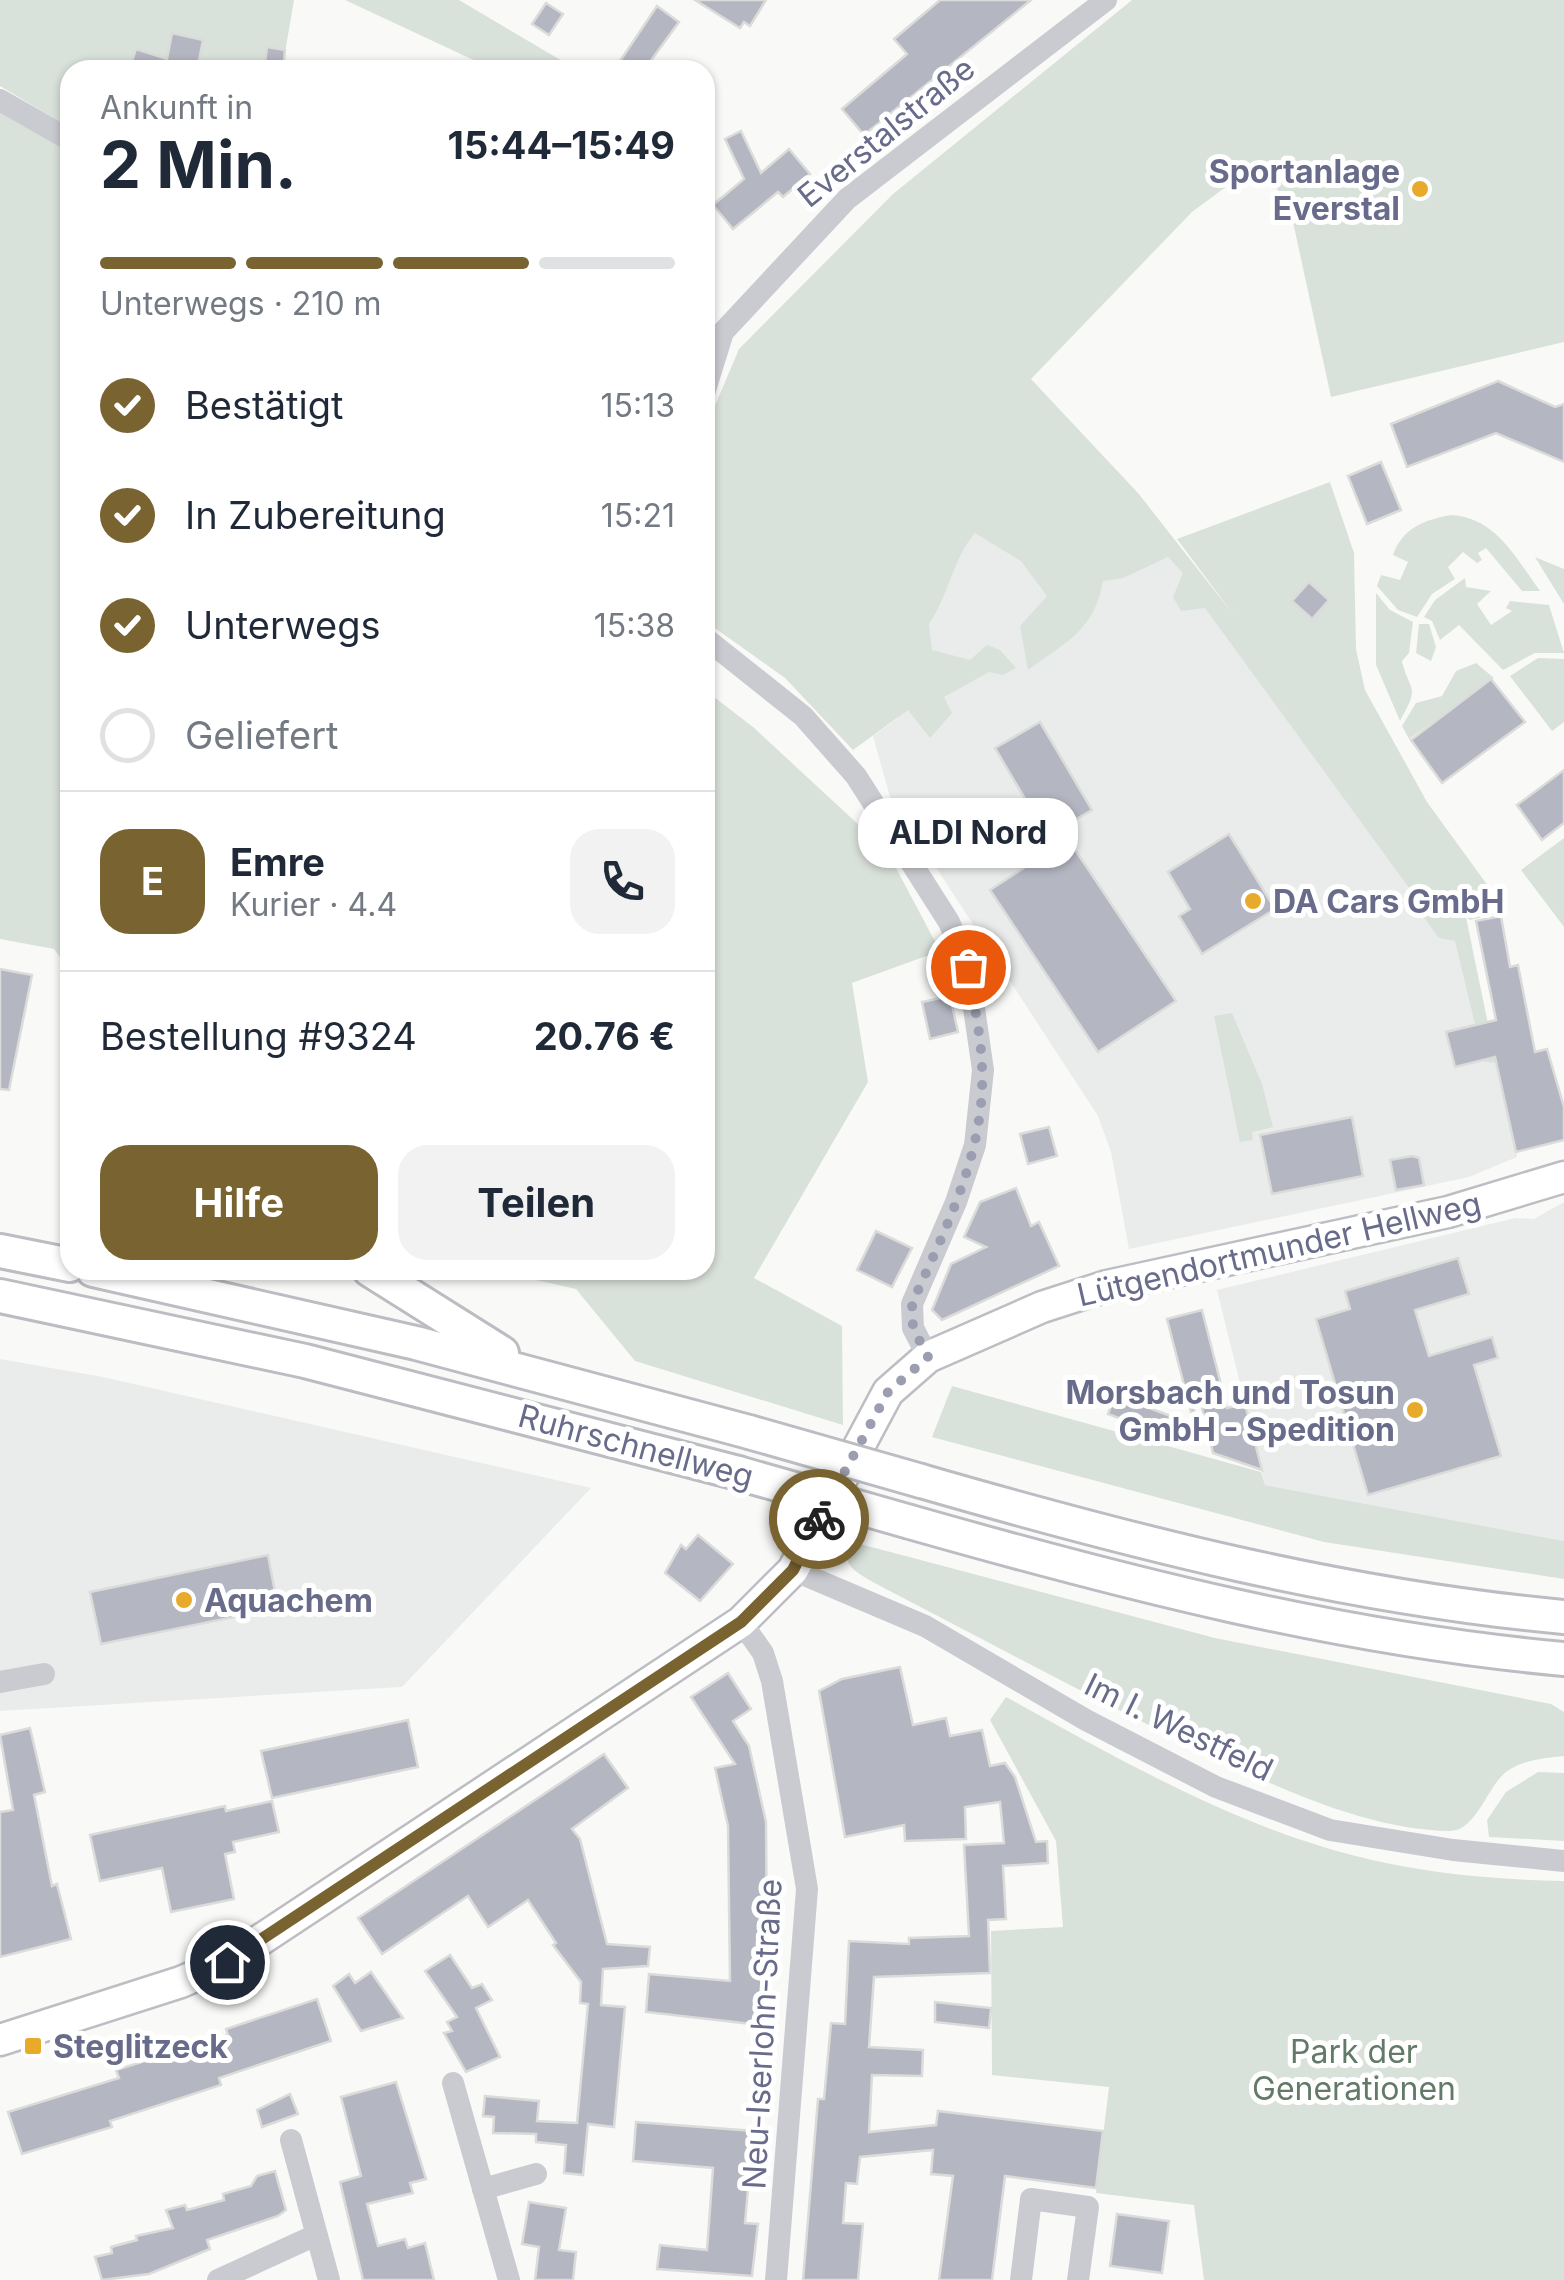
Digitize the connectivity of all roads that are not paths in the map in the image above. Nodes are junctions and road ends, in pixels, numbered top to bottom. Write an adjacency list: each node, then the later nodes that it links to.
1 (1106, 0): 4 (street, Everstalstraße)
2 (0, 100): 3 (street)
3 (60, 134)
4 (715, 328)
5 (715, 646): 12 (street)
6 (1564, 1177): 12 (main road, Lütgendortmunder Hellweg)
7 (0, 1251): 8 (highway)
8 (60, 1263)
9 (135, 1280): 13 (highway, Ruhrschnellweg)
10 (385, 1280): 13 (highway)
11 (0, 1296): 17 (highway, Ruhrschnellweg, bridge)
12 (928, 1357): 14 (main road, Lütgendortmunder Hellweg)
13 (585, 1386): 15 (highway, Ruhrschnellweg, bridge)
14 (793, 1570): 16 (main road, Lütgendortmunder Hellweg); 20 (street, Im I. Westfeld)
15 (1564, 1617)
16 (741, 1622): 21 (main road, Lütgendortmunder Hellweg); 30 (street, Neu-Iserlohn-Straße)
17 (1564, 1659)
18 (44, 1674): 19 (street)
19 (0, 1682)
20 (1564, 1861)
21 (0, 2040)
22 (452, 2083): 25 (street)
23 (292, 2140): 26 (street)
24 (536, 2174): 25 (street)
25 (483, 2189): 29 (street)
26 (316, 2234): 27 (street); 28 (street)
27 (218, 2280)
28 (329, 2280)
29 (509, 2280)
30 (776, 2280)
31 (1021, 2280): 32 (street)
32 (1078, 2280)

